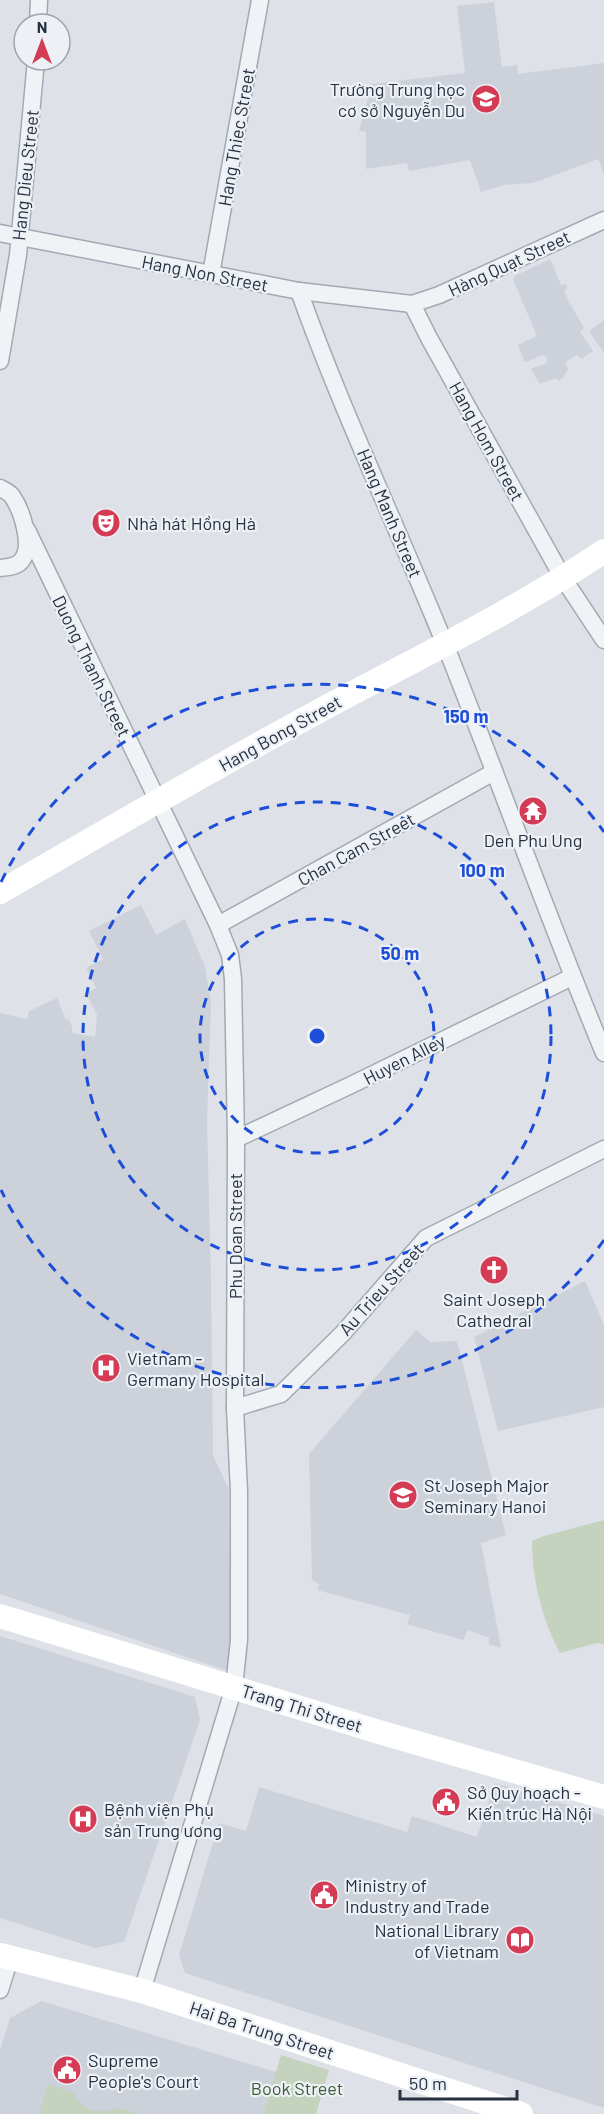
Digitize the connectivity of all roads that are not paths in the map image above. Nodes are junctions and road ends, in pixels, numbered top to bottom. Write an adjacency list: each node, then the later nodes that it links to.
1 (260, 0): 6 (street, Hang Thiec Street)
2 (35, 72): 5 (street, Hang Dieu Street)
3 (604, 220): 8 (street, Hàng Quạt Street)
4 (0, 233): 5 (street, Hang Non Street)
5 (19, 236): 6 (street, Hang Non Street); 9 (street, Hang Dieu Street)
6 (211, 274): 7 (street, Hang Non Street)
7 (299, 291): 8 (street, Hang Non Street); 16 (street, Hang Manh Street)
8 (412, 304): 14 (street, Hang Hom Street)
9 (0, 362)
10 (0, 488): 11 (street, Duong Thanh Street)
11 (27, 530): 13 (street); 18 (street, Duong Thanh Street)
12 (604, 551): 14 (main road, Hang Bong Street)
13 (0, 568)
14 (563, 578): 15 (street, Hang Hom Street); 16 (main road, Hang Bong Street)
15 (604, 640)
16 (445, 645): 17 (street, Hang Manh Street); 18 (main road, Hang Bong Street)
17 (494, 772): 20 (street, Chan Cam Street); 21 (street, Hang Manh Street)
18 (157, 801): 19 (main road, Hang Bong Street); 20 (street, Phu Doan Street)
19 (0, 892)
20 (218, 925): 23 (street, Phu Doan Street)
21 (572, 977): 22 (street, Hang Manh Street); 23 (street, Huyen Alley)
22 (604, 1053)
23 (236, 1139): 25 (street, Phu Doan Street)
24 (604, 1149): 25 (street, Au Trieu Street)
25 (235, 1407): 27 (street, Phu Doan Street)
26 (0, 1616): 27 (main road, Trang Thi Street)
27 (234, 1687): 28 (main road, Trang Thi Street); 31 (street, Phu Doan Street)
28 (604, 1797)
29 (5, 1956): 30 (street); 31 (main road, Hai Ba Trung Street)
30 (0, 1990)
31 (142, 1991): 32 (main road, Hai Ba Trung Street)
32 (522, 2114)

